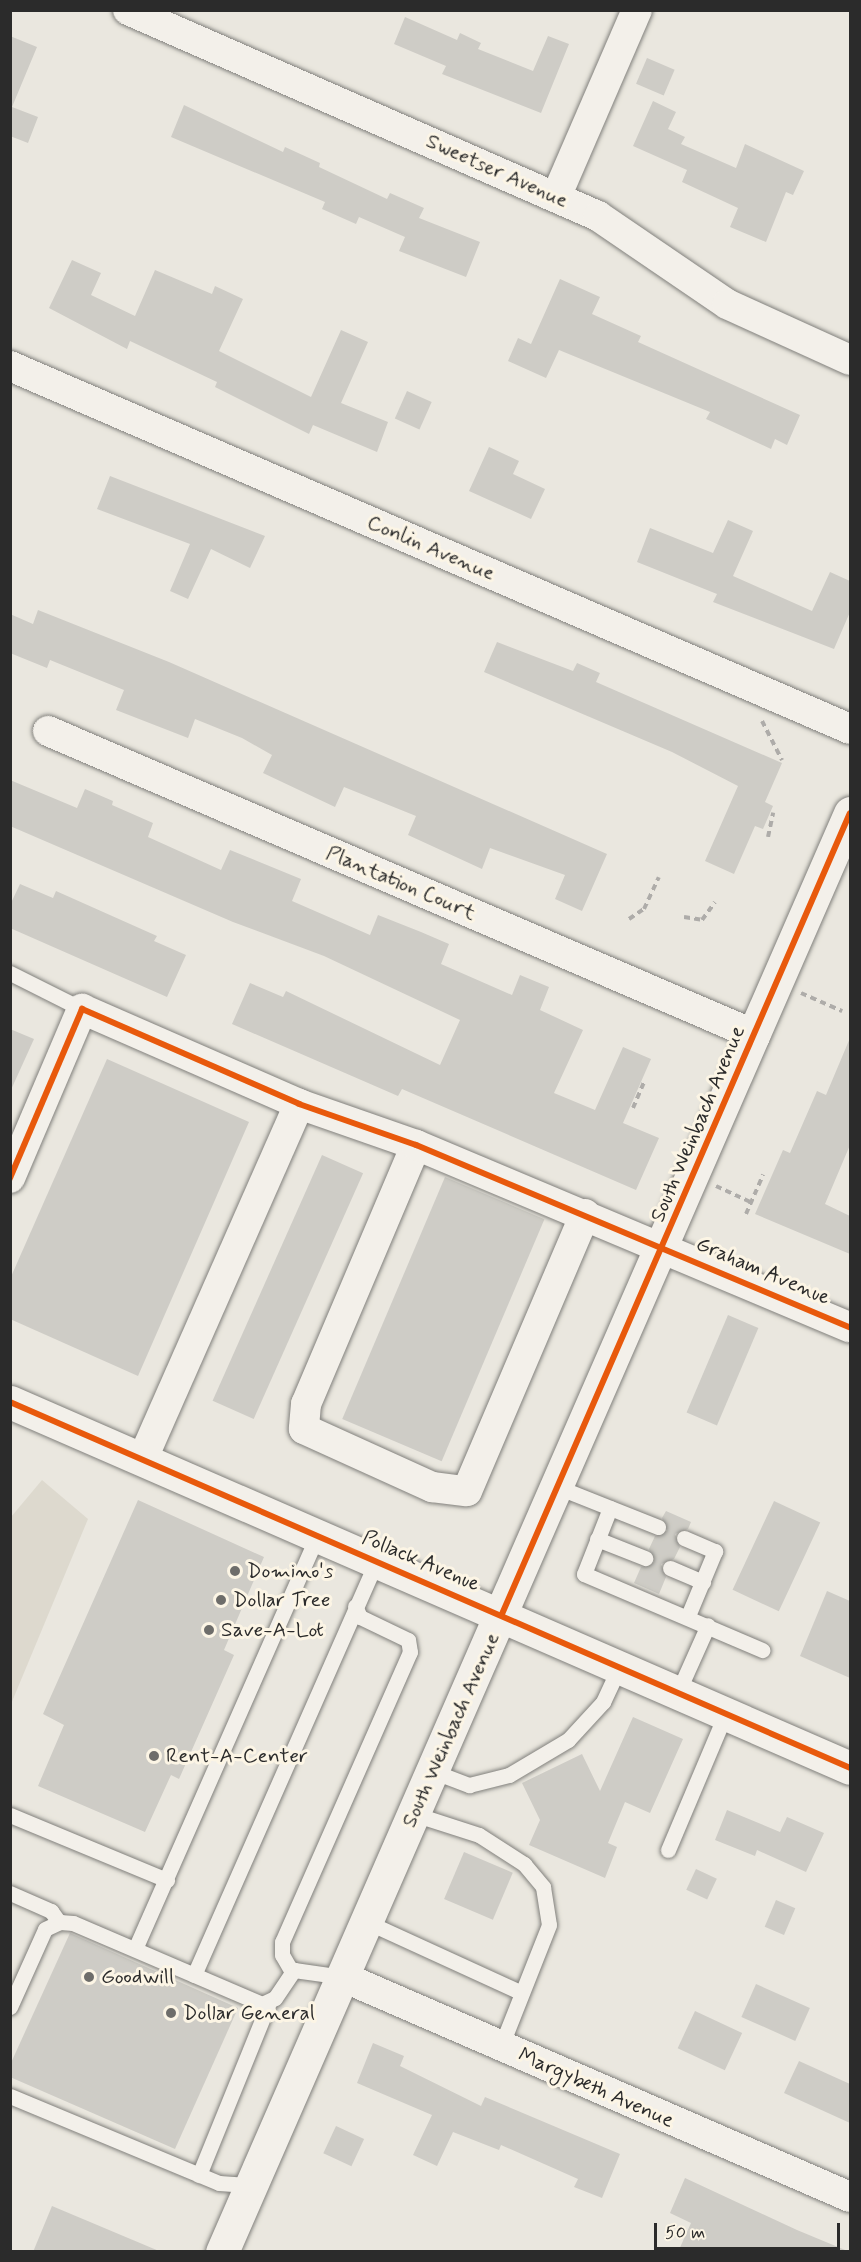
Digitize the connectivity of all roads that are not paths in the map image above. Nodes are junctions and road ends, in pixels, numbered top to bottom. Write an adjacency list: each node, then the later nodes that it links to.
1 (128, 10): 3 (street, Sweetser Avenue)
2 (637, 10): 3 (street)
3 (556, 197): 4 (street, Sweetser Avenue)
4 (850, 360)
5 (10, 366): 6 (street, Conlin Avenue)
6 (850, 729)
7 (48, 731): 11 (street, Plantation Court)
8 (850, 813): 11 (street, South Weinbach Avenue)
9 (10, 973): 10 (lane)
10 (82, 1010): 12 (street, Graham Avenue); 14 (street)
11 (755, 1035): 16 (street, South Weinbach Avenue)
12 (299, 1104): 13 (street, Graham Avenue); 19 (street)
13 (416, 1145): 15 (street, Graham Avenue); 15 (street)
14 (10, 1178)
15 (585, 1214): 16 (street, Graham Avenue)
16 (663, 1246): 17 (street, Graham Avenue); 20 (street, South Weinbach Avenue)
17 (850, 1327)
18 (10, 1402): 19 (street, Pollack Avenue)
19 (143, 1458): 25 (street, Pollack Avenue)
20 (555, 1486): 21 (lane); 31 (street, South Weinbach Avenue)
21 (610, 1508): 22 (lane); 24 (lane)
22 (658, 1527)
23 (684, 1538): 29 (lane)
24 (597, 1539): 26 (lane); 32 (lane)
25 (312, 1549): 27 (street, Pollack Avenue); 43 (lane)
26 (645, 1558)
27 (377, 1560): 30 (lane); 31 (street, Pollack Avenue)
28 (670, 1568): 29 (lane)
29 (703, 1582): 32 (lane)
30 (355, 1606): 48 (lane); 49 (lane)
31 (502, 1614): 35 (street, Pollack Avenue); 39 (street, South Weinbach Avenue)
32 (688, 1617): 33 (lane)
33 (708, 1625): 34 (lane); 36 (lane)
34 (762, 1650)
35 (620, 1666): 36 (street, Pollack Avenue); 39 (lane)
36 (678, 1692): 37 (street, Pollack Avenue)
37 (726, 1713): 38 (street, Pollack Avenue); 42 (lane)
38 (850, 1768)
39 (432, 1772): 40 (street, South Weinbach Avenue)
40 (414, 1814): 46 (street, South Weinbach Avenue); 52 (lane)
41 (10, 1815): 43 (lane)
42 (668, 1850)
43 (166, 1880): 47 (lane)
44 (10, 1893): 45 (lane)
45 (59, 1922): 47 (lane); 51 (lane)
46 (367, 1922): 50 (street, South Weinbach Avenue); 52 (lane)
47 (135, 1949): 49 (lane)
48 (292, 1972): 50 (lane); 53 (lane)
49 (194, 1975): 53 (lane)
50 (343, 1977): 55 (street, Margybeth Avenue); 58 (street, South Weinbach Avenue)
51 (15, 1983): 54 (lane)
52 (522, 1993): 55 (lane)
53 (269, 2003): 57 (lane)
54 (10, 2007)
55 (501, 2046): 59 (street, Margybeth Avenue)
56 (10, 2096): 57 (lane)
57 (199, 2175): 58 (lane)
58 (251, 2185): 60 (street, South Weinbach Avenue)
59 (850, 2197)
60 (222, 2252)

